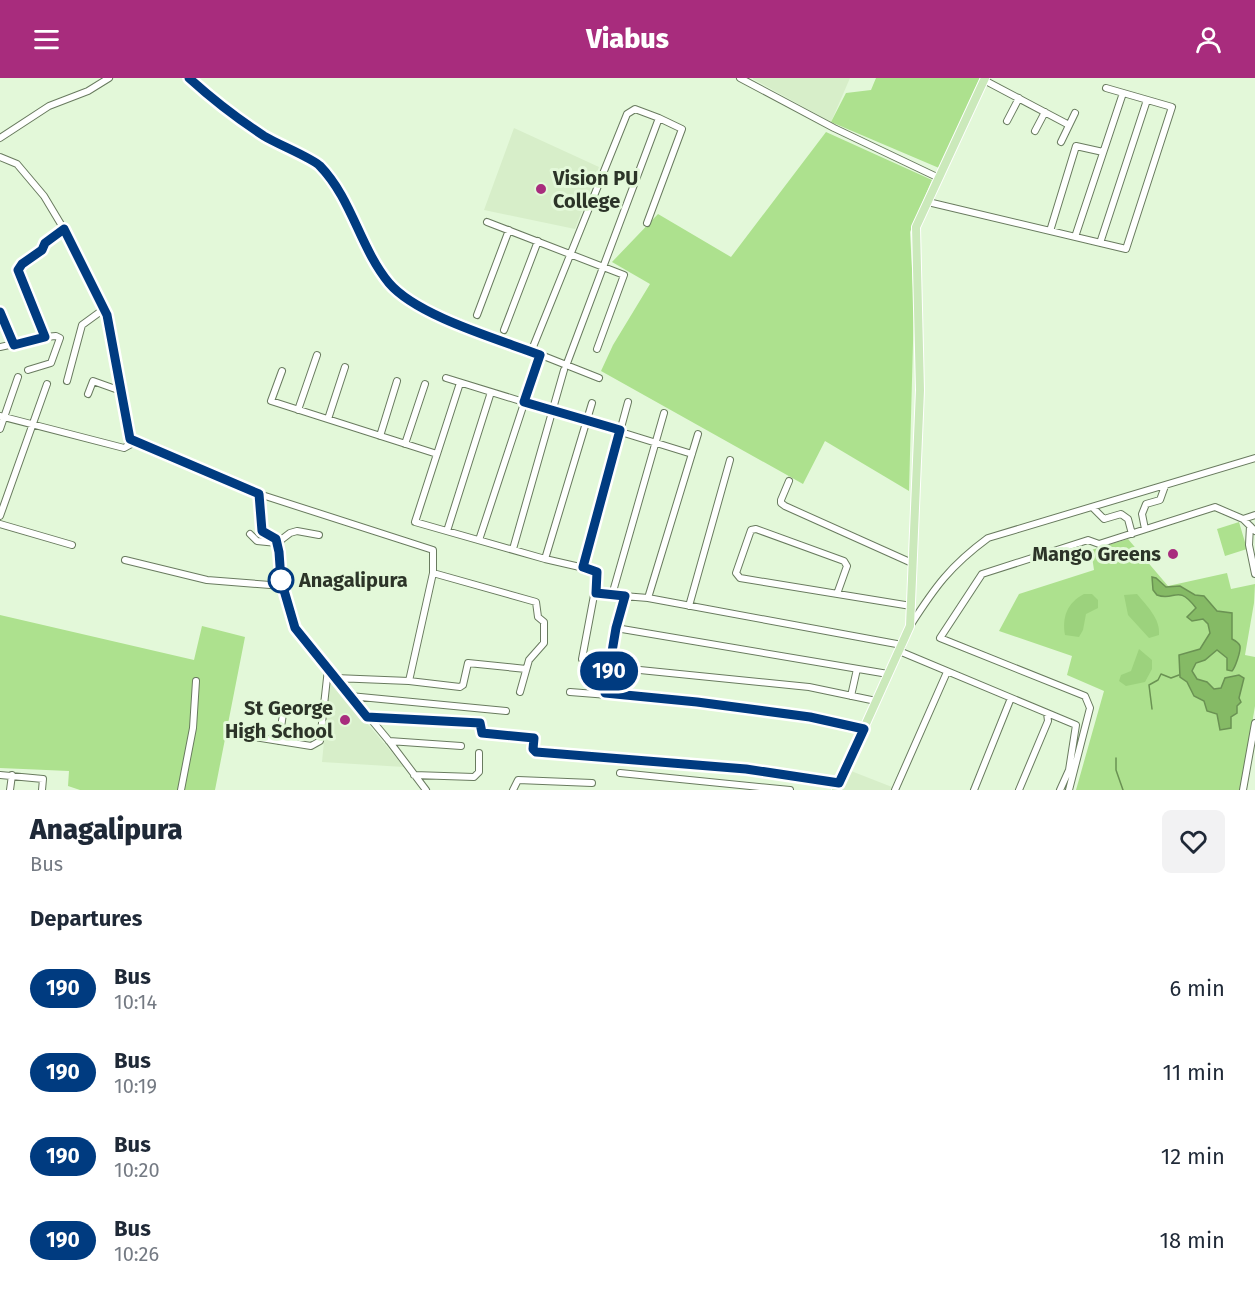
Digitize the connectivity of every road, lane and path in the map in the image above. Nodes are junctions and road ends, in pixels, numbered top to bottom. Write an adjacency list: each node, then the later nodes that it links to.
1 (109, 78): 15 (street)
2 (189, 78): 39 (street)
3 (741, 78): 19 (street)
4 (985, 79): 7 (street); 19 (main road)
5 (1106, 88): 6 (street)
6 (1123, 93): 8 (street); 17 (street)
7 (1019, 98): 9 (street); 12 (street)
8 (1147, 100): 28 (street); 28 (street)
9 (1045, 112): 13 (street); 14 (street)
10 (1075, 113): 13 (street)
11 (659, 118): 22 (street); 29 (street); 30 (street)
12 (1007, 121)
13 (1069, 124): 16 (street)
14 (1035, 131)
15 (0, 138)
16 (1061, 142)
17 (1103, 152): 25 (street); 26 (street)
18 (0, 157): 23 (street)
19 (939, 178): 20 (main road)
20 (928, 202): 25 (street); 98 (main road)
21 (487, 222): 24 (street)
22 (647, 223)
23 (64, 229): 31 (street); 35 (street)
24 (509, 230): 27 (street); 33 (street)
25 (1050, 231): 26 (street)
26 (1075, 237): 28 (street)
27 (537, 241): 29 (street); 34 (street)
28 (1100, 243)
29 (571, 255): 30 (street); 39 (street)
30 (603, 267): 38 (street); 43 (street)
31 (104, 309): 49 (street); 54 (street)
32 (0, 312): 36 (street)
33 (477, 315)
34 (504, 330)
35 (45, 337): 36 (street); 44 (street)
36 (14, 345): 37 (street)
37 (0, 347)
38 (597, 350)
39 (531, 352): 40 (street)
40 (540, 355): 43 (street); 57 (street)
41 (317, 356): 60 (street)
42 (345, 367): 64 (street)
43 (565, 368): 48 (street); 61 (street)
44 (28, 370)
45 (282, 371): 60 (street)
46 (18, 377): 63 (street)
47 (446, 378): 51 (street)
48 (599, 378)
49 (68, 381)
50 (397, 381): 70 (street)
51 (460, 382): 55 (street); 74 (street)
52 (47, 384): 66 (street)
53 (424, 384): 73 (street)
54 (121, 391): 56 (street); 71 (street)
55 (491, 392): 57 (street); 88 (street)
56 (88, 394)
57 (524, 402): 61 (street); 92 (street)
58 (628, 402): 68 (street)
59 (591, 403): 65 (street)
60 (298, 410): 64 (street)
61 (552, 410): 65 (street); 95 (street)
62 (664, 413): 72 (street)
63 (2, 416): 66 (street); 67 (street)
64 (328, 419): 70 (street)
65 (587, 420): 68 (street); 96 (street)
66 (34, 425): 71 (street); 83 (street)
67 (0, 429)
68 (620, 430): 72 (street); 99 (street)
69 (698, 434): 75 (street)
70 (380, 436): 73 (street)
71 (135, 442): 80 (street)
72 (656, 442): 75 (street); 105 (street)
73 (405, 444): 74 (street)
74 (437, 454): 88 (street)
75 (692, 454): 107 (street)
76 (1255, 458): 79 (street)
77 (730, 460): 108 (street)
78 (789, 481): 98 (street)
79 (1165, 486): 81 (street); 87 (street)
80 (259, 494): 93 (street); 100 (street)
81 (1093, 508): 90 (street); 110 (street)
82 (1255, 515): 84 (street)
83 (0, 516)
84 (1243, 519): 86 (street); 87 (street)
85 (0, 524): 94 (street)
86 (1253, 528): 101 (street)
87 (1146, 529): 90 (street)
88 (447, 531): 92 (street)
89 (250, 534): 93 (street)
90 (1132, 534): 160 (street)
91 (320, 535): 93 (street)
92 (478, 540): 95 (street)
93 (276, 543): 102 (street)
94 (72, 545)
95 (513, 549): 96 (street)
96 (545, 559): 99 (street)
97 (125, 560): 102 (street)
98 (912, 563): 109 (main road)
99 (583, 567): 103 (street)
100 (433, 573): 116 (street); 122 (street)
101 (1255, 574)
102 (283, 586): 115 (street)
103 (595, 590): 105 (street); 113 (street)
104 (837, 594): 104 (street); 109 (street)
105 (612, 595): 106 (street)
106 (625, 596): 107 (street); 111 (street)
107 (648, 598): 108 (street)
108 (689, 606): 112 (street)
109 (911, 606): 110 (main road)
110 (910, 626): 112 (main road)
111 (616, 628): 114 (street); 117 (street)
112 (900, 648): 118 (street); 119 (main road)
113 (582, 659)
114 (610, 667): 125 (street); 127 (street)
115 (328, 668): 120 (street); 137 (street)
116 (526, 669): 122 (street); 123 (street)
117 (857, 669): 119 (street); 127 (street)
118 (947, 672): 128 (street); 156 (street)
119 (888, 674): 129 (main road)
120 (335, 678): 122 (street); 126 (street)
121 (196, 681): 152 (street)
122 (409, 681)
123 (520, 692)
124 (570, 692): 125 (street)
125 (605, 693): 135 (street)
126 (350, 696): 130 (street); 133 (street)
127 (851, 696): 129 (street)
128 (1011, 698): 131 (street); 157 (street)
129 (876, 701): 135 (main road)
130 (506, 711)
131 (1047, 713): 158 (street); 159 (street)
132 (283, 714): 137 (street)
133 (367, 717): 138 (street); 148 (street)
134 (1255, 723): 140 (street)
135 (864, 729): 148 (main road)
136 (236, 734): 137 (street)
137 (279, 741)
138 (389, 741): 139 (street); 146 (street)
139 (461, 746)
140 (1253, 751): 142 (street)
141 (479, 753): 146 (street)
142 (1251, 765): 161 (street)
143 (620, 773): 149 (street)
144 (0, 775): 145 (street)
145 (12, 775): 150 (street); 151 (street)
146 (414, 775): 153 (street)
147 (592, 783): 154 (street)
148 (837, 786)
149 (749, 788): 155 (street)
150 (10, 790)
151 (42, 790)
152 (182, 790)
153 (426, 790)
154 (513, 790)
155 (790, 790)
156 (895, 790)
157 (974, 790)
158 (1019, 790)
159 (1060, 790)
160 (1069, 790)
161 (1244, 790)

